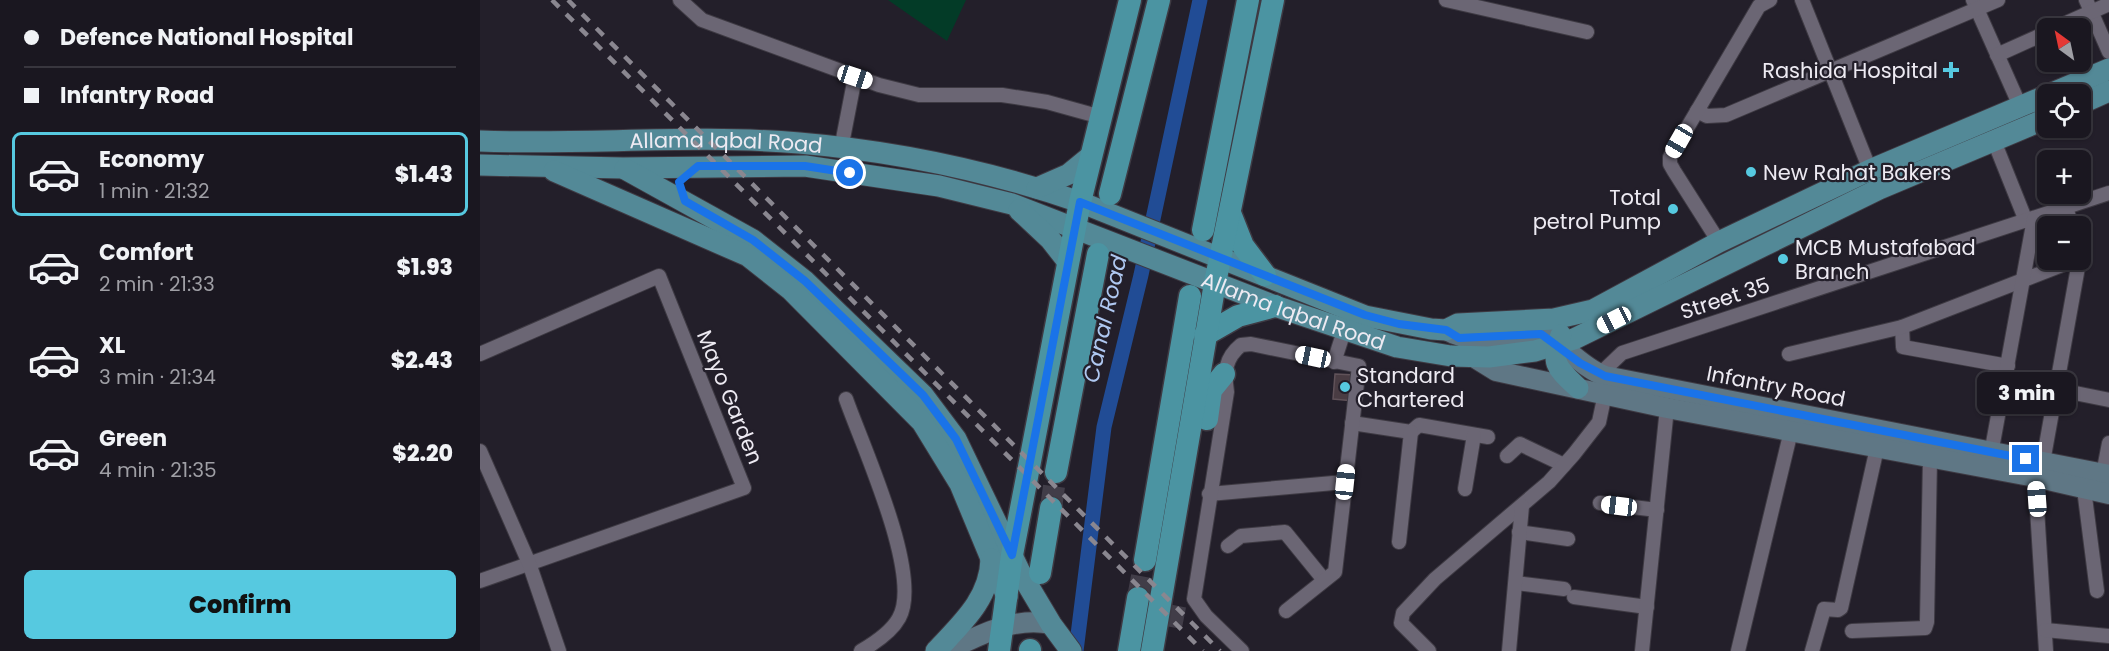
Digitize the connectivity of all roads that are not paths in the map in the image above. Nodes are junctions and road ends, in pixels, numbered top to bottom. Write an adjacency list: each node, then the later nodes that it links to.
1 (680, 0): 20 (street)
2 (1130, 0): 27 (highway)
3 (1159, 0): 40 (highway)
4 (1248, 0): 51 (highway)
5 (1273, 0): 46 (highway)
6 (1446, 0): 14 (street)
7 (1770, 0): 26 (street)
8 (1802, 0): 19 (street)
9 (1998, 0): 11 (street)
10 (2109, 4): 12 (street)
11 (1975, 5): 17 (street); 19 (street)
12 (2089, 6): 13 (street); 16 (street)
13 (2070, 18)
14 (1587, 32)
15 (2037, 37): 17 (street)
16 (2109, 52)
17 (1997, 55): 25 (street)
18 (2109, 69): 21 (main road, Allama Iqbal Road)
19 (1828, 71): 26 (street); 38 (street)
20 (855, 77): 27 (street); 32 (street)
21 (2091, 86)
22 (2109, 92): 23 (main road, Allama Iqbal Road)
23 (2091, 95)
24 (2037, 103): 25 (main road, Allama Iqbal Road)
25 (2020, 106): 38 (main road, Allama Iqbal Road)
26 (1697, 111): 52 (street)
27 (1101, 117): 33 (highway)
28 (2037, 123): 30 (main road, Allama Iqbal Road)
29 (480, 141): 31 (main road, Allama Iqbal Road)
30 (1994, 141): 48 (street); 53 (main road, Allama Iqbal Road)
31 (623, 142): 32 (main road, Allama Iqbal Road); 37 (main road)
32 (841, 149): 39 (main road, Allama Iqbal Road)
33 (1091, 156): 39 (main road); 43 (highway)
34 (480, 165): 36 (main road, Allama Iqbal Road)
35 (698, 166): 37 (main road, Allama Iqbal Road); 42 (main road); 44 (main road, Allama Iqbal Road)
36 (545, 167): 37 (main road, Allama Iqbal Road); 112 (main road)
37 (623, 168): 42 (main road)
38 (1870, 170): 49 (main road, Allama Iqbal Road)
39 (1037, 188): 43 (main road, Allama Iqbal Road)
40 (1110, 194)
41 (2109, 194): 45 (street, Street 35)
42 (685, 201): 112 (main road)
43 (1080, 202): 50 (highway); 55 (main road, Allama Iqbal Road)
44 (1012, 204): 50 (main road, Allama Iqbal Road); 56 (main road)
45 (2066, 208): 47 (street); 48 (street, Street 35)
46 (1229, 212): 55 (highway); 59 (highway)
47 (2069, 216)
48 (2030, 220): 60 (street); 76 (street, Street 35)
49 (1760, 222): 52 (main road, Allama Iqbal Road); 53 (main road)
50 (1075, 227): 54 (main road, Allama Iqbal Road); 56 (highway)
51 (1203, 230)
52 (1719, 242): 64 (main road, Allama Iqbal Road)
53 (1769, 242): 69 (main road, Allama Iqbal Road)
54 (1107, 248): 61 (main road, Allama Iqbal Road); 97 (highway)
55 (1221, 259): 59 (main road, Allama Iqbal Road); 61 (highway)
56 (1068, 262): 112 (highway)
57 (2047, 270): 60 (street)
58 (2079, 270): 78 (street)
59 (1266, 276): 66 (main road, Allama Iqbal Road)
60 (2025, 278): 65 (street); 74 (street)
61 (1215, 283): 63 (main road, Allama Iqbal Road); 68 (highway)
62 (1190, 296): 113 (highway)
63 (1275, 306): 67 (main road, Allama Iqbal Road); 68 (highway)
64 (1569, 317): 66 (main road, Allama Iqbal Road); 69 (main road)
65 (1902, 327): 71 (street); 74 (street)
66 (1446, 330): 69 (main road, Infantry Road)
67 (1344, 331): 72 (main road, Allama Iqbal Road); 73 (street)
68 (1205, 335): 137 (highway)
69 (1557, 345): 72 (main road, Allama Iqbal Road); 76 (main road, Infantry Road); 77 (main road)
70 (480, 354): 114 (street, Mayo Garden)
71 (1789, 354)
72 (1474, 358): 77 (main road, Infantry Road)
73 (1334, 362): 75 (street); 83 (street)
74 (2007, 372): 78 (street); 92 (street)
75 (1224, 374): 102 (street); 120 (highway)
76 (1600, 374): 84 (main road, Infantry Road)
77 (1578, 388): 79 (main road, Infantry Road)
78 (2056, 389): 81 (street); 96 (street)
79 (1605, 394): 82 (main road, Infantry Road); 95 (street)
80 (846, 399): 132 (street)
81 (2109, 400)
82 (1667, 408): 85 (main road, Infantry Road); 107 (street)
83 (1352, 423): 86 (street); 99 (street)
84 (1825, 428): 85 (main road, Infantry Road); 90 (main road, Infantry Road); 92 (main road, Infantry Road)
85 (1791, 430): 142 (street)
86 (1411, 432): 87 (street); 110 (street)
87 (1474, 435): 88 (street); 100 (street)
88 (1488, 437)
89 (2109, 443): 98 (street)
90 (1877, 448): 94 (main road, Infantry Road); 143 (street)
91 (480, 451): 114 (street)
92 (1991, 454): 96 (main road, Infantry Road)
93 (1507, 456): 95 (street)
94 (1930, 458): 96 (main road, Infantry Road); 127 (street)
95 (1564, 465): 105 (street)
96 (2039, 469): 98 (main road, Infantry Road); 101 (main road, Infantry Road); 126 (street)
97 (1056, 472)
98 (2106, 475)
99 (1345, 482): 102 (street); 116 (street)
100 (1465, 489)
101 (2084, 489): 103 (main road, Infantry Road); 119 (street)
102 (1209, 494): 139 (street)
103 (2109, 494)
104 (1600, 503): 107 (street)
105 (1521, 506): 108 (street); 130 (street)
106 (1051, 508): 115 (highway)
107 (1657, 510): 122 (street)
108 (1519, 532): 109 (street); 118 (street)
109 (1568, 538)
110 (1399, 542)
111 (1228, 546): 116 (street)
112 (1001, 556): 124 (main road); 129 (highway); 133 (main road)
113 (1145, 560)
114 (529, 563): 117 (street, Mayo Garden); 131 (street)
115 (1040, 573)
116 (1324, 580): 123 (street)
117 (480, 581)
118 (1516, 583): 122 (street); 140 (street)
119 (2097, 591)
120 (1176, 596)
121 (1138, 598): 136 (highway)
122 (1647, 607): 141 (street)
123 (1286, 611)
124 (1052, 625): 129 (main road); 135 (main road)
125 (1171, 627): 138 (highway)
126 (2045, 630): 128 (street); 144 (street)
127 (1852, 631)
128 (2109, 636)
129 (998, 644): 134 (main road)
130 (1423, 649)
131 (559, 651)
132 (861, 651)
133 (936, 651)
134 (946, 651)
135 (1071, 651)
136 (1129, 651)
137 (1152, 651)
138 (1167, 651)
139 (1242, 651)
140 (1509, 651)
141 (1642, 651)
142 (1740, 651)
143 (1812, 651)
144 (2046, 651)

